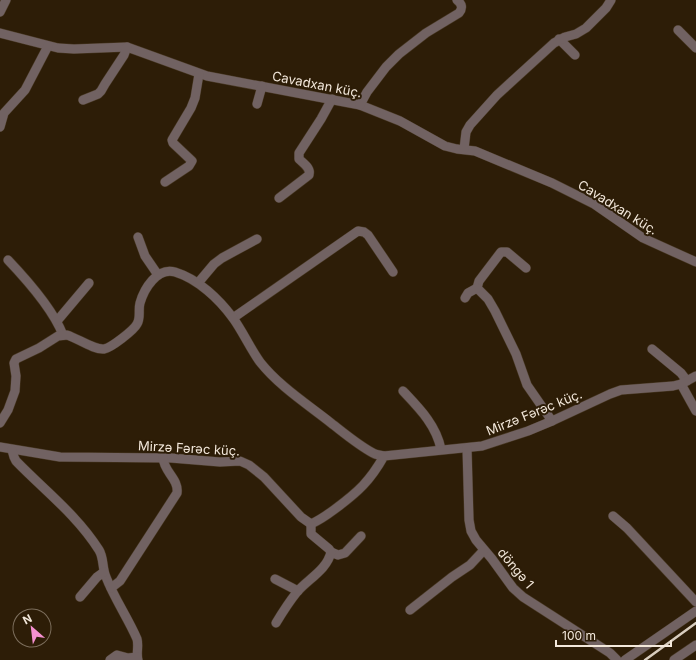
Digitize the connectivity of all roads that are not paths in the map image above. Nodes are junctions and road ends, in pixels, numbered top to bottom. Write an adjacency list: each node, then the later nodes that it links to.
1 (6, 0): 4 (street)
2 (457, 0): 17 (street)
3 (611, 0): 7 (street)
4 (0, 12)
5 (678, 30): 10 (street)
6 (0, 33): 8 (street, Cavadxan küç.)
7 (559, 40): 11 (street); 19 (street)
8 (48, 46): 9 (street, Cavadxan küç.); 18 (street)
9 (126, 47): 12 (street, Cavadxan küç.); 15 (street)
10 (696, 48)
11 (575, 55)
12 (199, 74): 13 (street, Cavadxan küç.); 20 (street)
13 (262, 86): 14 (street, Cavadxan küç.); 16 (street)
14 (332, 99): 17 (street, Cavadxan küç.); 21 (street)
15 (83, 100)
16 (258, 104)
17 (360, 104): 19 (street, Cavadxan küç.)
18 (0, 127)
19 (464, 149): 25 (street, Cavadxan küç.)
20 (165, 182)
21 (279, 198)
22 (138, 237): 28 (street)
23 (257, 239): 30 (street)
24 (8, 260): 34 (street)
25 (696, 262)
26 (526, 268): 31 (street)
27 (393, 272): 33 (street)
28 (158, 275): 30 (street); 35 (street)
29 (89, 283): 34 (street)
30 (198, 283): 33 (street)
31 (477, 288): 32 (street); 41 (street)
32 (465, 298)
33 (232, 318): 47 (street)
34 (57, 321): 35 (street)
35 (63, 335): 42 (street)
36 (652, 349): 38 (street)
37 (696, 376): 38 (street, Mirzə Fərəc küç.)
38 (684, 382): 40 (street); 41 (street, Mirzə Fərəc küç.)
39 (403, 392): 45 (street)
40 (696, 411)
41 (552, 421): 44 (street, Mirzə Fərəc küç.)
42 (0, 423)
43 (0, 448): 46 (street, Mirzə Fərəc küç.)
44 (467, 448): 45 (street, Mirzə Fərəc küç.); 52 (street, döngə 1)
45 (441, 449): 47 (street, Mirzə Fərəc küç.)
46 (12, 450): 48 (street, Mirzə Fərəc küç.); 54 (street)
47 (384, 456): 50 (street)
48 (163, 458): 50 (street, Mirzə Fərəc küç.); 56 (street)
49 (613, 516): 59 (street)
50 (311, 524): 53 (street)
51 (361, 536): 53 (street)
52 (484, 550): 60 (street); 66 (street, döngə 1)
53 (331, 552): 57 (street)
54 (104, 572): 56 (street); 58 (street)
55 (275, 579): 57 (street)
56 (111, 588): 64 (street)
57 (298, 591): 62 (street)
58 (80, 597)
59 (696, 602)
60 (410, 610)
61 (696, 611): 67 (street)
62 (276, 623)
63 (696, 645): 68 (street)
64 (138, 658): 65 (street)
65 (110, 660)
66 (618, 660)
67 (625, 660)
68 (674, 660)

